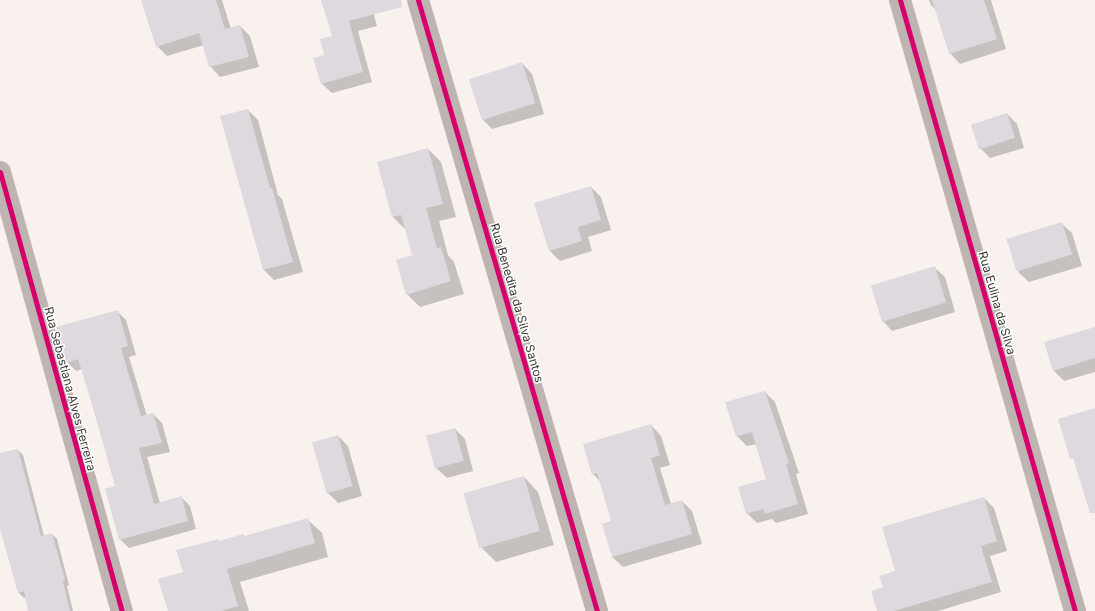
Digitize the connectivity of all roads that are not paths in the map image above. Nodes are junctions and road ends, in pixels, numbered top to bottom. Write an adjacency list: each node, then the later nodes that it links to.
1 (418, 0): 5 (street, Rua Benedita da Silva Santos)
2 (900, 0): 6 (street, Rua Eulina da Silva)
3 (0, 172): 4 (street, Rua Sebastiana Alves Ferreira)
4 (122, 611)
5 (597, 611)
6 (1075, 611)

